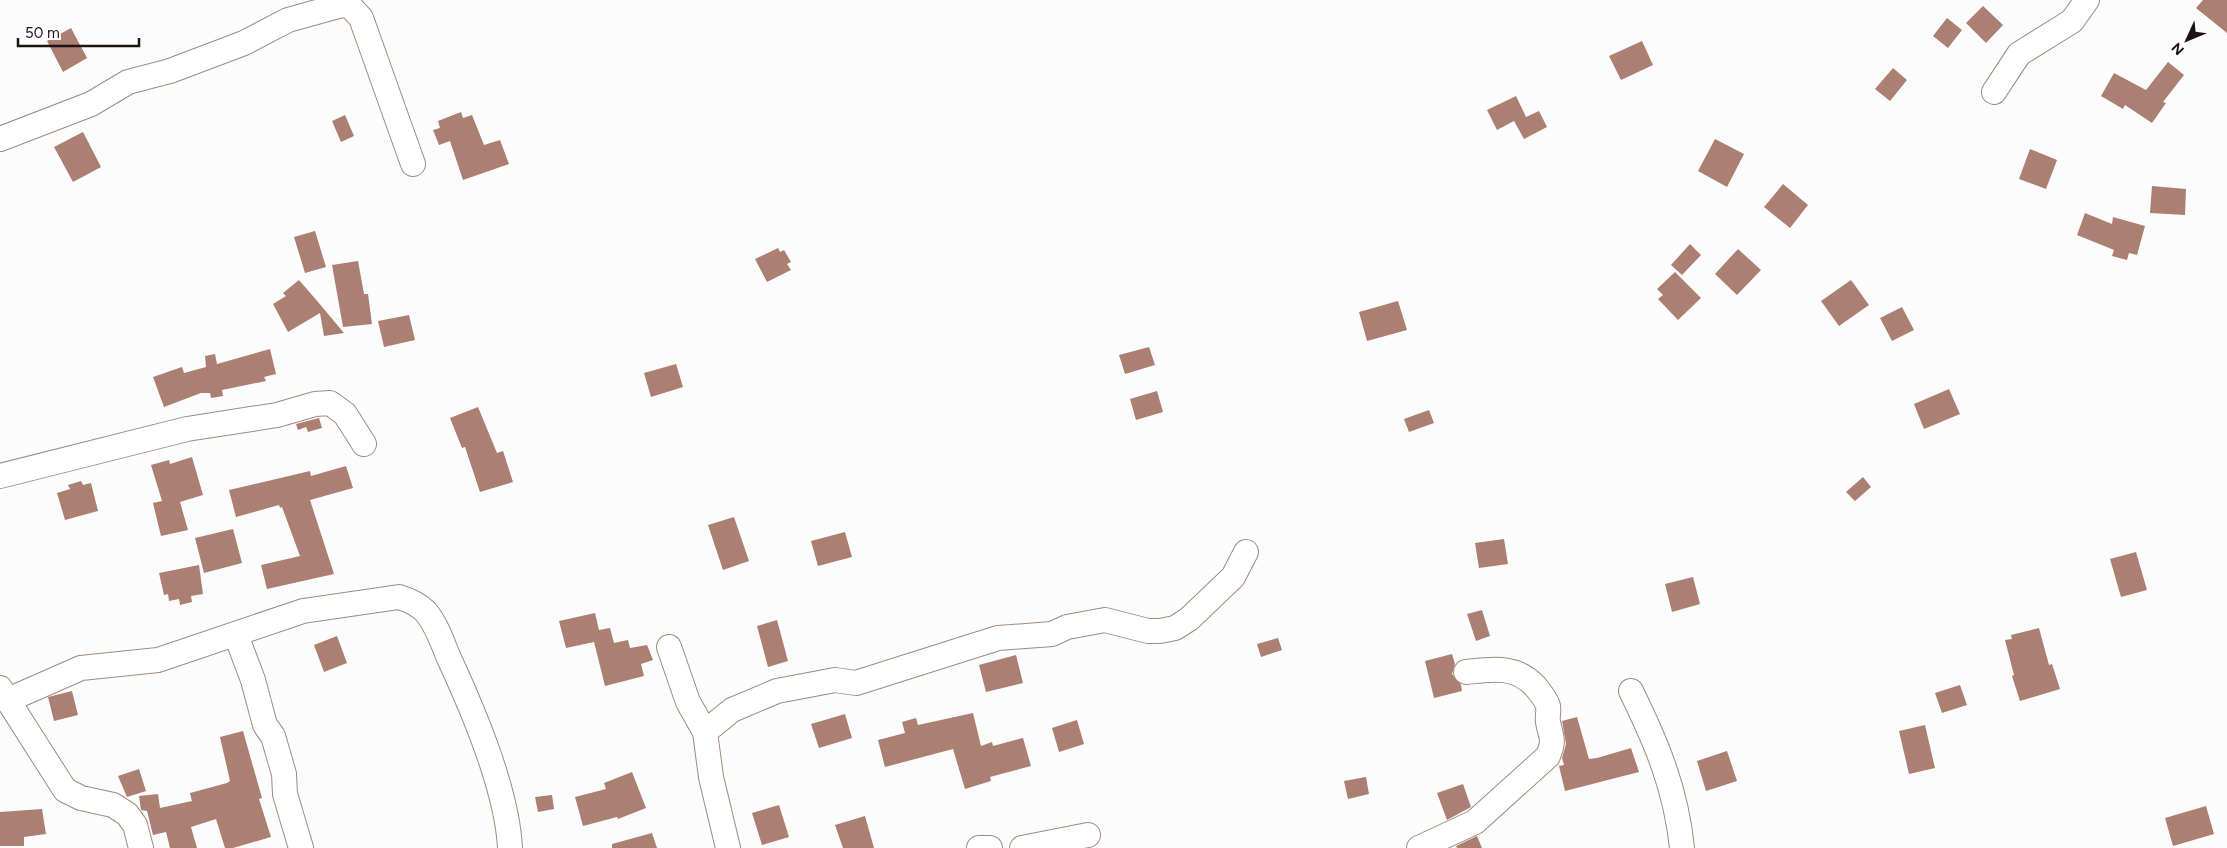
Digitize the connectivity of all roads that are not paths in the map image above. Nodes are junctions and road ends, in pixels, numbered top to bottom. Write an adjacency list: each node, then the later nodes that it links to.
1 (2087, 0): 2 (street)
2 (1994, 92)
3 (0, 139): 4 (street)
4 (413, 164)
5 (364, 444): 6 (street)
6 (0, 476)
7 (1246, 552): 13 (street)
8 (236, 634): 12 (street); 16 (street); 17 (street)
9 (669, 647): 13 (street)
10 (1466, 672): 22 (street)
11 (1631, 692): 23 (street)
12 (4, 694): 15 (street)
13 (705, 732): 18 (street)
14 (1088, 834): 21 (street)
15 (141, 848)
16 (301, 848)
17 (510, 848)
18 (728, 848)
19 (980, 848): 20 (street)
20 (990, 848)
21 (1022, 848)
22 (1419, 848)
23 (1682, 848)

